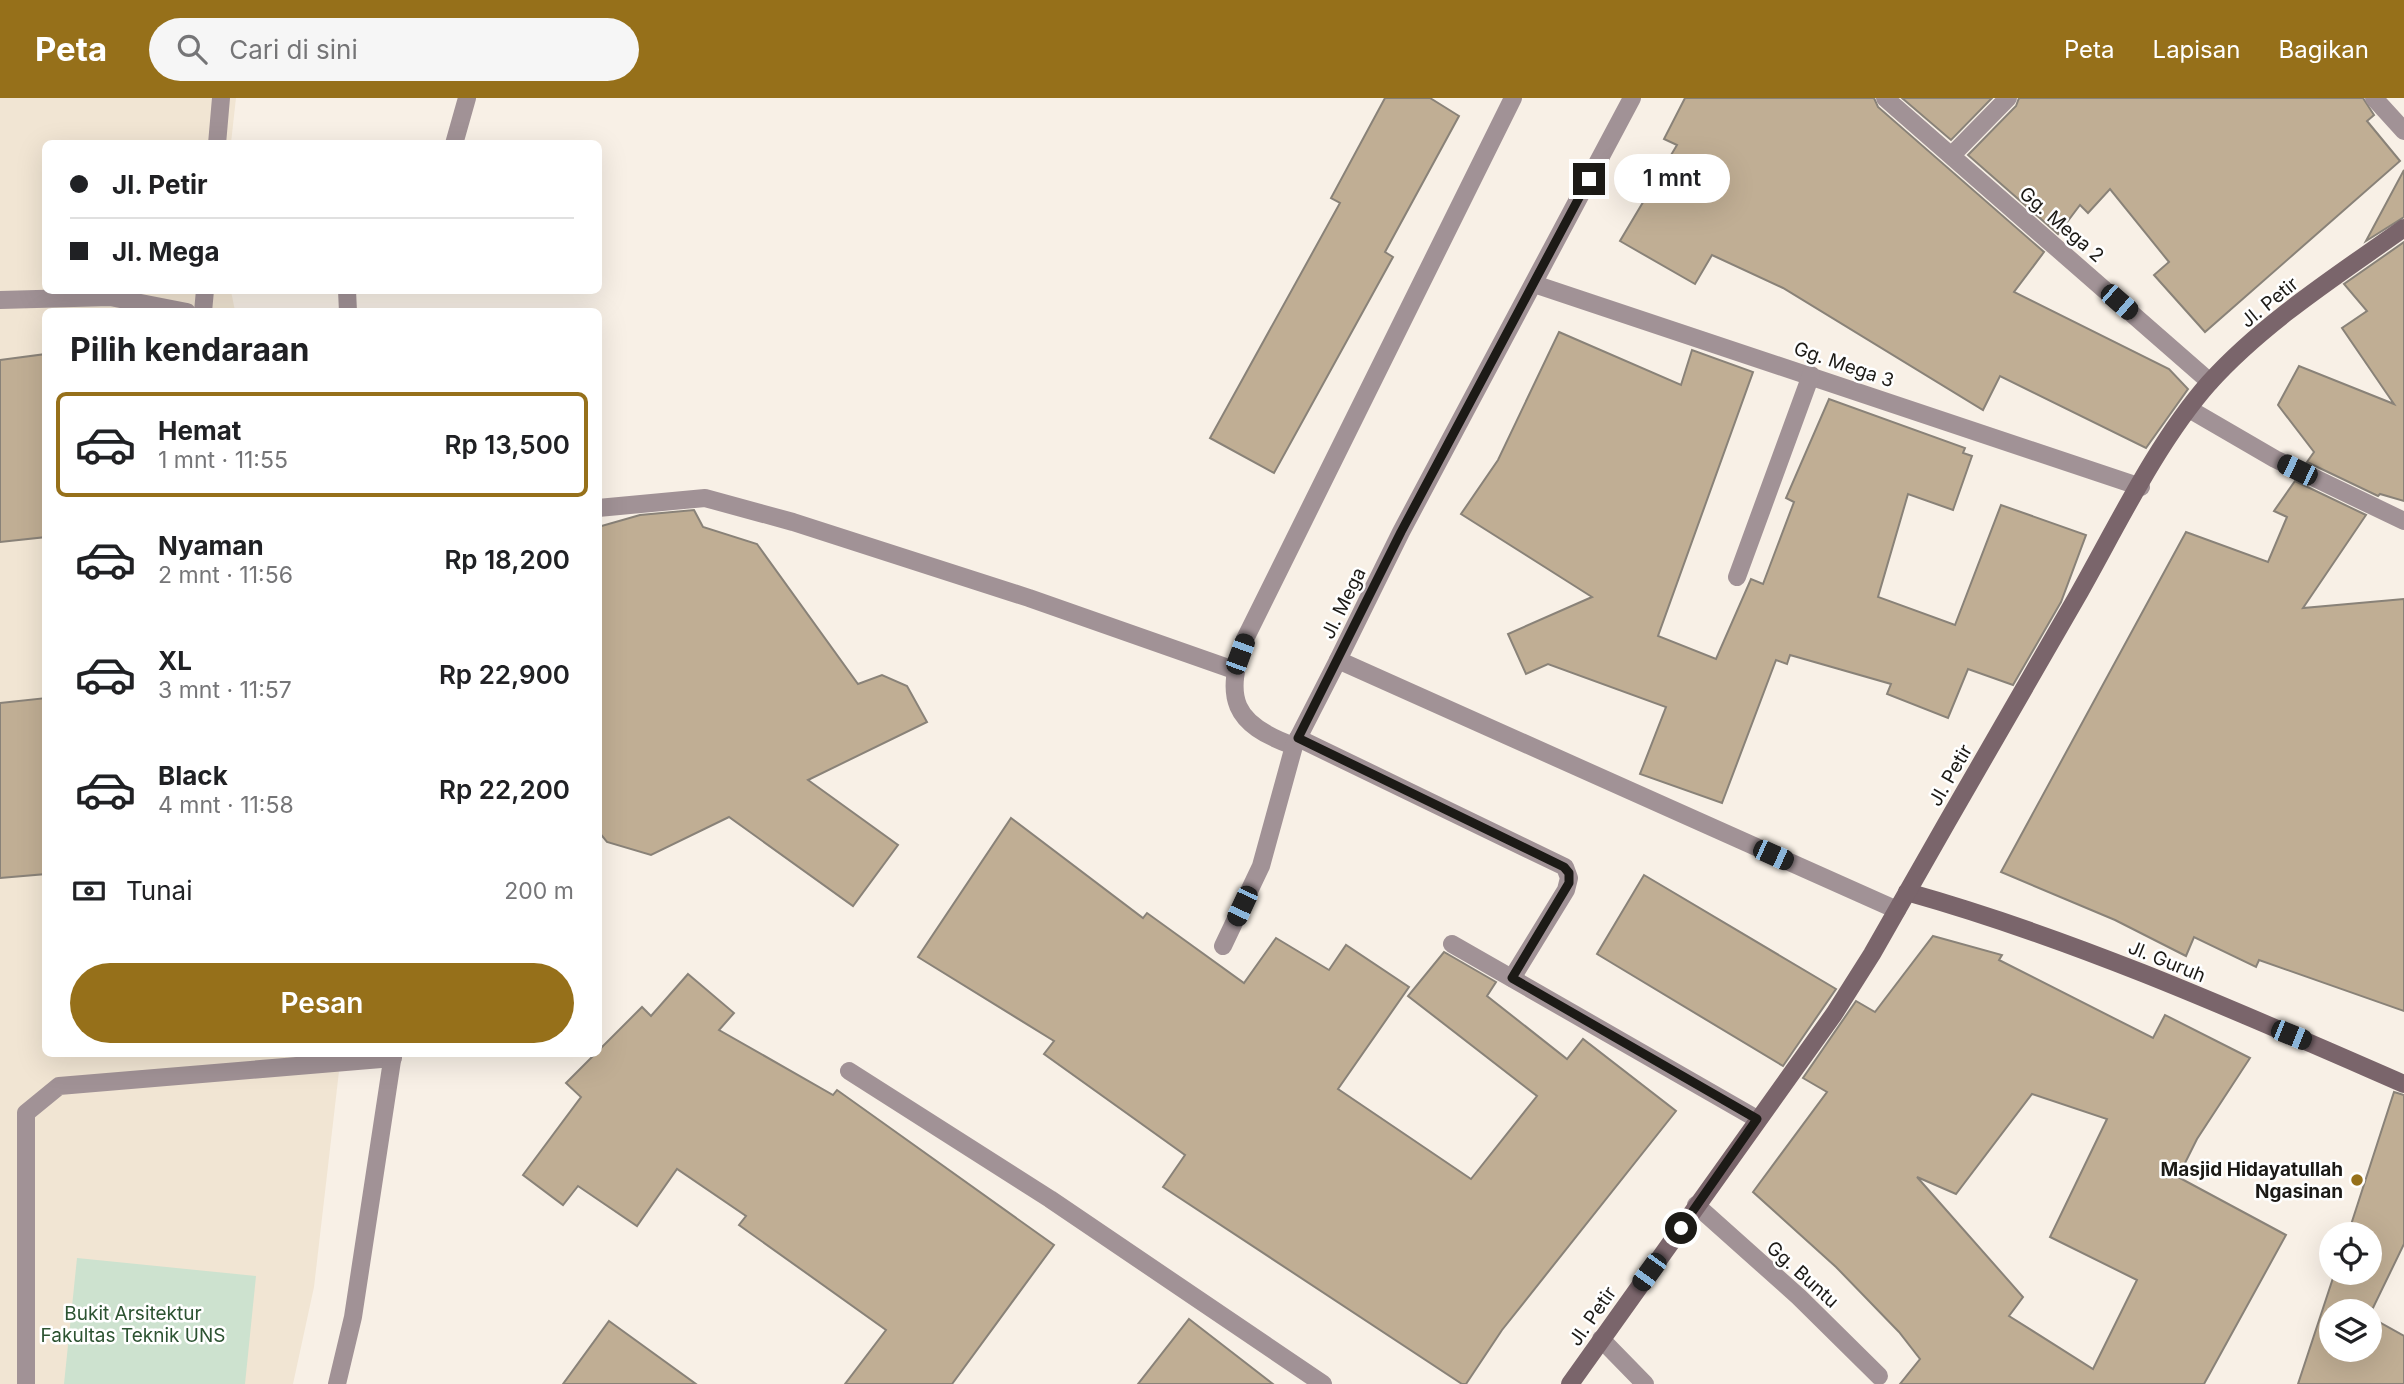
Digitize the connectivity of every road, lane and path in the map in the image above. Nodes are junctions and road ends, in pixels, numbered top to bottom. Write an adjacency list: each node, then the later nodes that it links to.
1 (221, 98): 9 (street)
2 (467, 98): 10 (street)
3 (1513, 98): 24 (street)
4 (1632, 98): 13 (street, Jl. Mega)
5 (1885, 98): 11 (street, Gg. Mega 2)
6 (2008, 98): 11 (street)
7 (2374, 98): 8 (street)
8 (2404, 131)
9 (218, 140)
10 (455, 140)
11 (1952, 155): 17 (street, Gg. Mega 2)
12 (2404, 228): 17 (main road, Jl. Petir)
13 (1534, 284): 16 (street, Gg. Mega 3); 23 (street, Jl. Mega)
14 (0, 300): 15 (street)
15 (166, 308)
16 (1811, 375): 19 (street, Gg. Mega 3); 22 (street)
17 (2210, 382): 18 (main road, Jl. Petir)
18 (2189, 409): 19 (main road, Jl. Petir); 21 (street)
19 (2141, 487): 26 (main road, Jl. Petir)
20 (602, 508): 24 (street)
21 (2404, 521)
22 (1737, 577)
23 (1338, 660): 25 (street); 27 (street, Jl. Mega)
24 (1234, 670): 25 (street)
25 (1296, 742): 29 (street); 30 (street)
26 (1907, 892): 27 (main road, Jl. Petir); 34 (main road, Jl. Guruh)
27 (1897, 910): 35 (main road, Jl. Petir)
28 (1452, 944): 30 (street)
29 (1223, 946)
30 (1512, 978): 35 (street)
31 (382, 1057): 39 (street)
32 (393, 1057): 40 (street)
33 (849, 1071): 41 (street)
34 (2404, 1084)
35 (1757, 1119): 36 (main road, Jl. Petir)
36 (1696, 1205): 37 (main road, Jl. Petir); 38 (street, Gg. Buntu)
37 (1601, 1339): 42 (main road, Jl. Petir); 43 (street)
38 (1879, 1376)
39 (26, 1384)
40 (337, 1384)
41 (1323, 1384)
42 (1570, 1384)
43 (1645, 1384)

